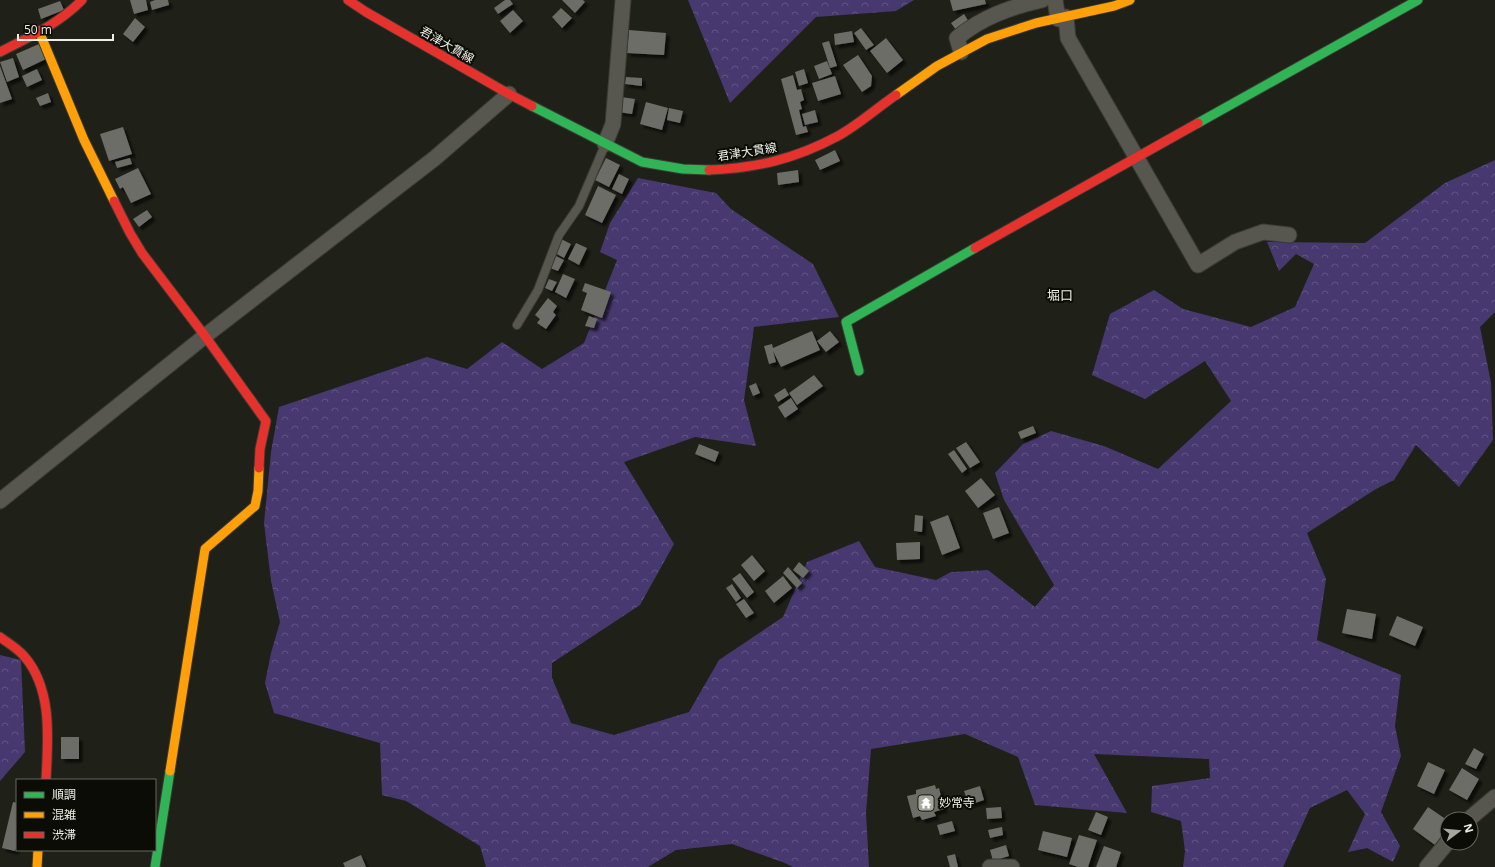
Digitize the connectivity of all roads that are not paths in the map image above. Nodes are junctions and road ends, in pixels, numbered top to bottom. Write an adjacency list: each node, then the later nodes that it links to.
1 (82, 0): 9 (street)
2 (348, 0): 12 (street, 君津大貫線)
3 (623, 0): 13 (street)
4 (1042, 0): 11 (street)
5 (1055, 0): 8 (street)
6 (1130, 0): 8 (street, 君津大貫線)
7 (1418, 0): 14 (street)
8 (1062, 18): 11 (street, 君津大貫線); 14 (street)
9 (39, 31): 10 (street); 17 (street)
10 (0, 52)
11 (961, 52): 13 (street, 君津大貫線)
12 (510, 94): 13 (street, 君津大貫線); 17 (street)
13 (605, 144): 16 (lane)
14 (1136, 157): 15 (street); 18 (street)
15 (1289, 235)
16 (517, 325)
17 (205, 336): 19 (street); 27 (street)
18 (859, 371)
19 (0, 501)
20 (1, 638): 21 (street)
21 (46, 779)
22 (1495, 797): 23 (street)
23 (1478, 811)
24 (38, 851): 26 (street)
25 (1440, 851): 30 (street)
26 (37, 867)
27 (155, 867)
28 (990, 867): 29 (street)
29 (1012, 867)
30 (1427, 867)

